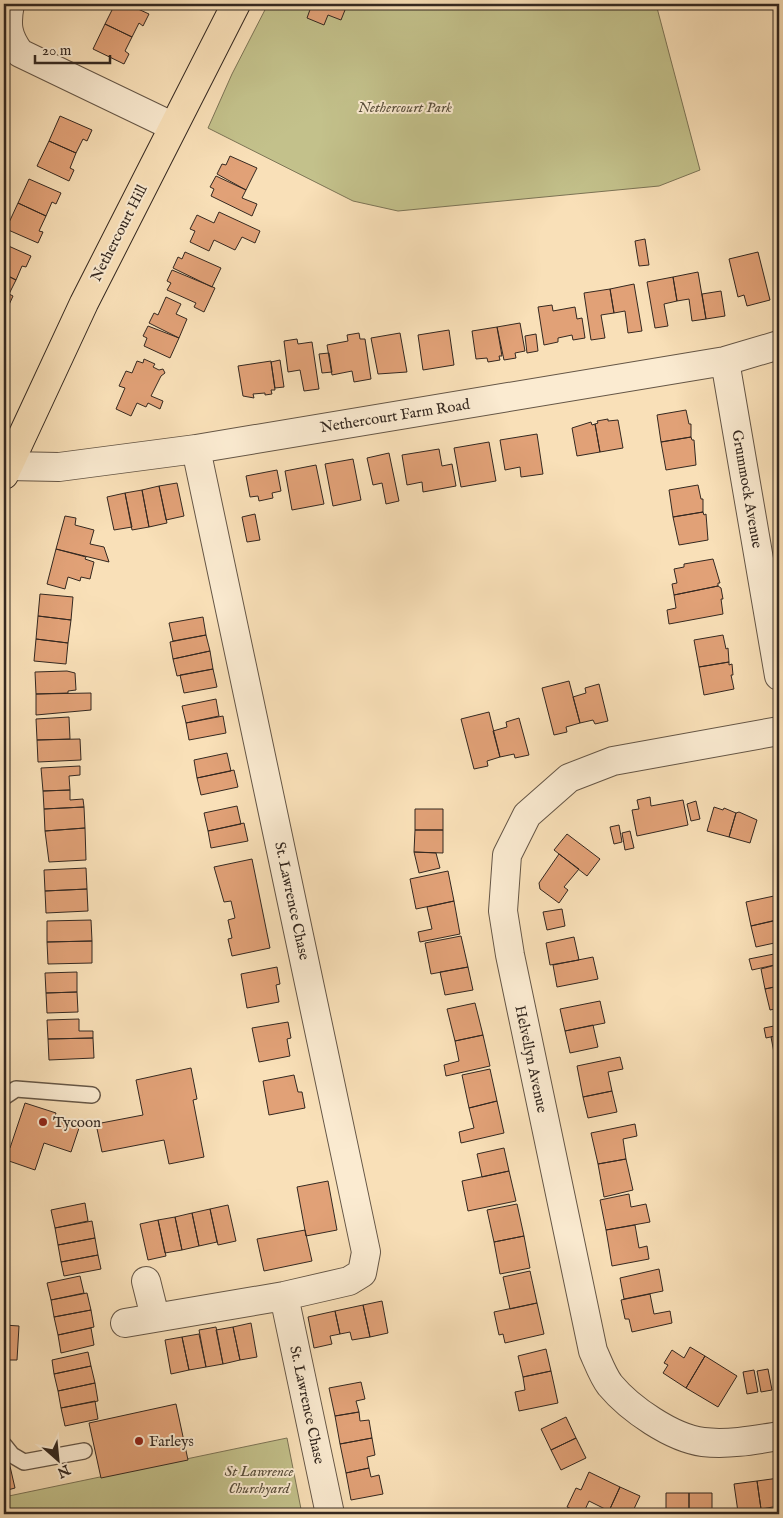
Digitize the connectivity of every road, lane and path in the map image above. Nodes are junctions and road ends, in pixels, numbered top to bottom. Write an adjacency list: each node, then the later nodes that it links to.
1 (10, 4): 3 (street)
2 (236, 4): 3 (main road, Nethercourt Hill)
3 (172, 126): 7 (main road, Nethercourt Hill)
4 (779, 345): 5 (street, Nethercourt Farm Road)
5 (725, 361): 6 (street, Nethercourt Farm Road); 8 (street, Grummock Avenue)
6 (196, 449): 7 (street, Nethercourt Farm Road); 13 (street, St. Lawrence Chase)
7 (6, 471)
8 (779, 676)
9 (779, 731): 16 (street, Helvellyn Avenue)
10 (92, 1095): 11 (lane)
11 (4, 1097)
12 (146, 1281): 14 (street)
13 (284, 1296): 14 (street, St. Lawrence Chase); 19 (street, St. Lawrence Chase)
14 (155, 1317): 15 (street, St. Lawrence Chase)
15 (125, 1323)
16 (779, 1436)
17 (4, 1445): 18 (lane)
18 (84, 1451)
19 (330, 1514)

